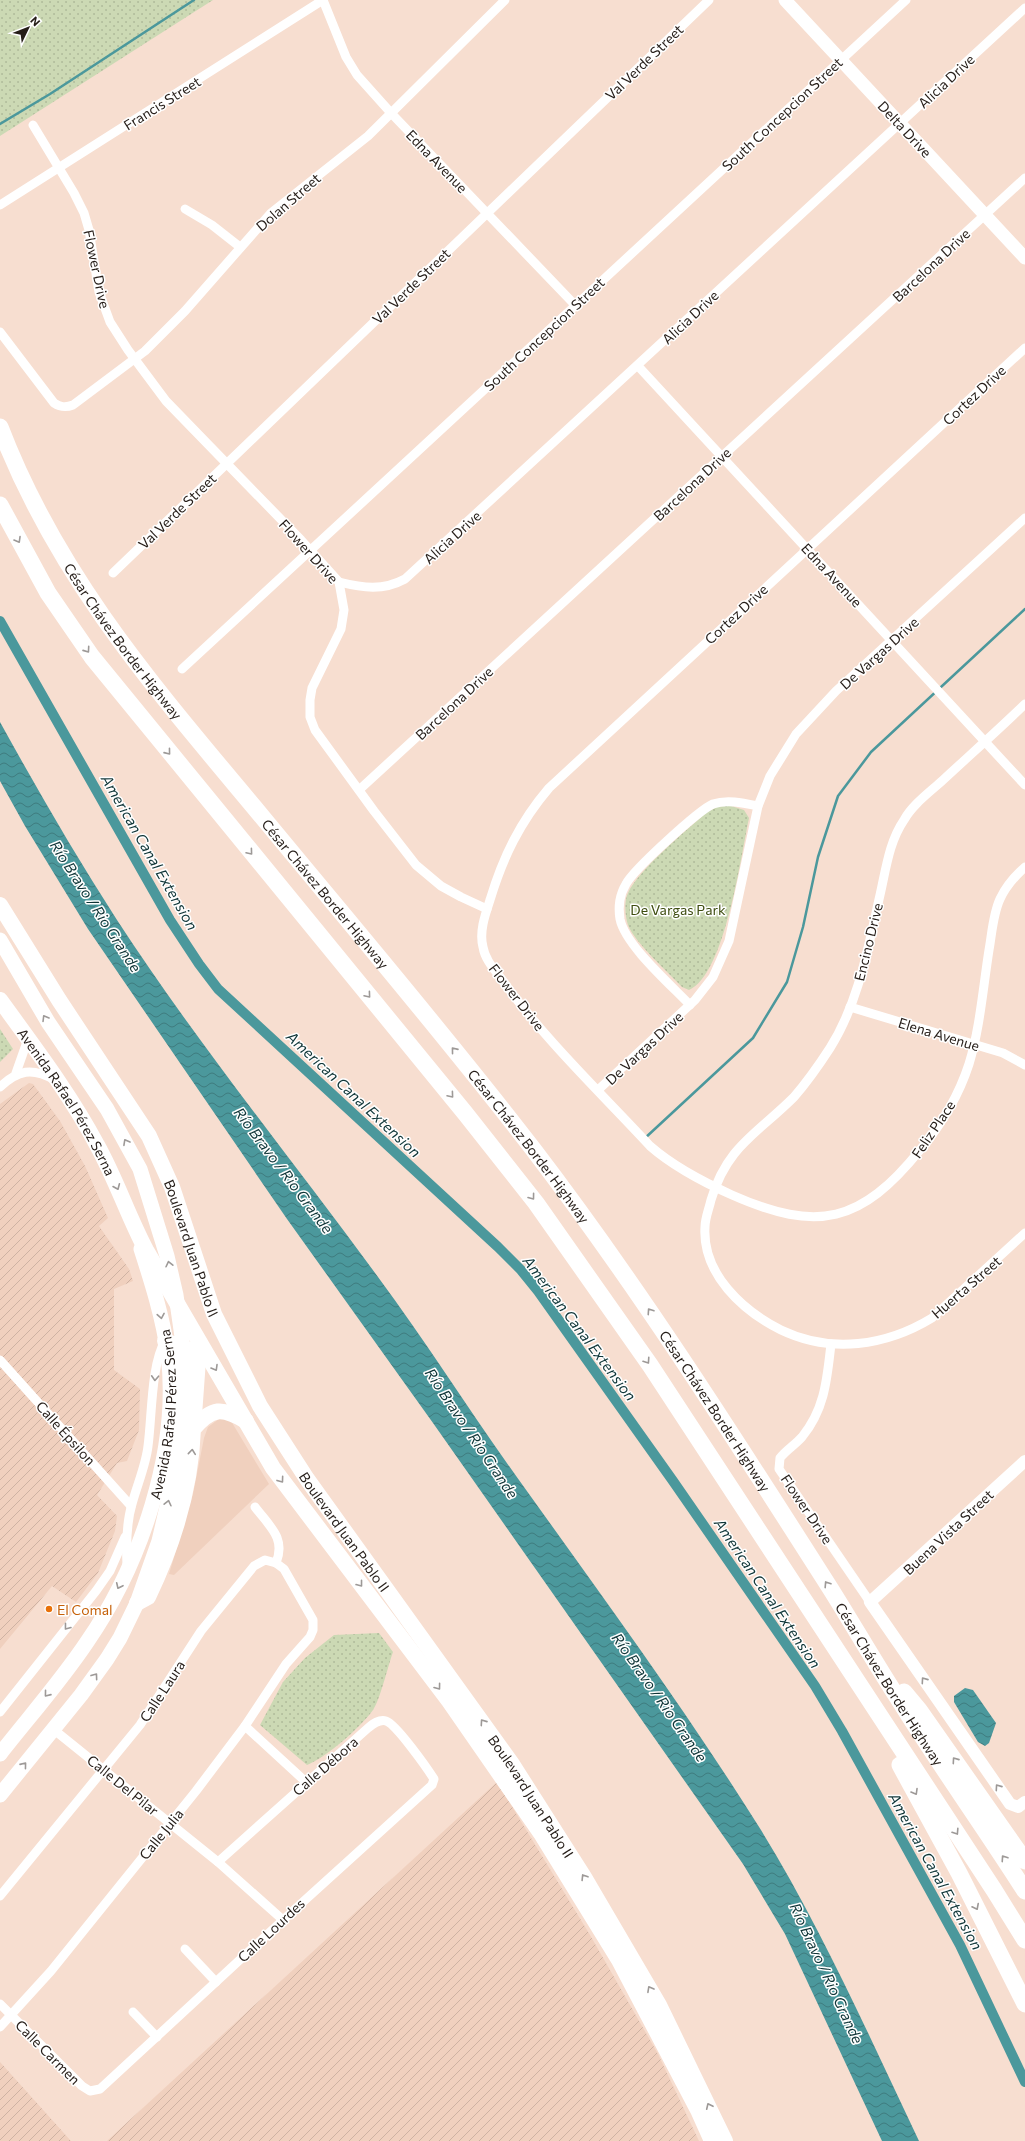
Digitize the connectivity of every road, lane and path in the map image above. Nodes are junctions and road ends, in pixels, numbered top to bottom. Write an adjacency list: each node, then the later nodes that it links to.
1 (323, 0): 8 (street, Edna Avenue); 11 (street, Francis Street)
2 (505, 0): 8 (street, Dolan Street)
3 (709, 0): 15 (street, Val Verde Street)
4 (785, 0): 7 (main road, Delta Drive)
5 (906, 0): 7 (street, South Concepcion Street)
6 (1025, 8): 9 (street, Alicia Drive)
7 (841, 60): 9 (main road, Delta Drive); 19 (street, South Concepcion Street)
8 (391, 114): 15 (street, Edna Avenue); 17 (street, Dolan Street)
9 (900, 123): 16 (main road, Delta Drive); 23 (street, Alicia Drive)
10 (33, 125): 11 (street, Flower Drive)
11 (59, 168): 13 (street, Francis Street); 22 (street, Flower Drive)
12 (1025, 178): 16 (street, Barcelona Drive)
13 (0, 205)
14 (185, 208): 17 (street)
15 (488, 213): 19 (street, Edna Avenue); 26 (street, Val Verde Street)
16 (985, 215): 18 (main road, Delta Drive); 25 (street, Barcelona Drive)
17 (240, 247): 22 (street, Dolan Street)
18 (1025, 258)
19 (575, 305): 30 (street, South Concepcion Street)
20 (0, 332): 22 (street, Dolan Street)
21 (1025, 348): 29 (street, Cortez Drive)
22 (135, 360): 26 (street, Flower Drive)
23 (638, 366): 25 (street, Edna Avenue); 32 (street, Alicia Drive)
24 (0, 427): 71 (highway, César Chávez Border Highway, one-way to 24)
25 (722, 457): 29 (street, Edna Avenue); 38 (street, Barcelona Drive)
26 (227, 463): 30 (street, Flower Drive); 31 (street, Val Verde Street)
27 (0, 505): 70 (highway, César Chávez Border Highway, one-way to 70)
28 (1025, 518): 33 (street, De Vargas Drive)
29 (807, 549): 33 (street, Edna Avenue); 42 (street, Cortez Drive)
30 (310, 550): 32 (street, Flower Drive); 34 (street, South Concepcion Street)
31 (113, 573)
32 (339, 582): 38 (street, Flower Drive)
33 (892, 641): 36 (street, Edna Avenue); 39 (street, De Vargas Drive)
34 (182, 668)
35 (1025, 704): 36 (street, Encino Drive)
36 (985, 742): 37 (street, Edna Avenue); 46 (street, Encino Drive)
37 (1025, 785)
38 (359, 790): 42 (street, Flower Drive)
39 (758, 806): 45 (street, De Vargas Drive); 45 (street, De Vargas Drive)
40 (1025, 867): 48 (street, Feliz Place)
41 (0, 905): 98 (highway, Boulevard Juan Pablo II, one-way to 41)
42 (487, 909): 53 (street, Flower Drive)
43 (0, 940): 69 (main road, Avenida Rafael Pérez Serna, one-way to 43)
44 (0, 1000): 47 (highway, Avenida Rafael Pérez Serna)
45 (690, 1006): 53 (street, De Vargas Drive)
46 (850, 1007): 48 (street, Elena Avenue); 54 (street, Encino Drive)
47 (28, 1039): 50 (street); 51 (highway, Avenida Rafael Pérez Serna)
48 (974, 1045): 49 (street, Elena Avenue); 54 (street, Feliz Place)
49 (1023, 1060)
50 (16, 1073): 51 (street); 52 (street)
51 (57, 1082): 55 (highway, Avenida Rafael Pérez Serna, one-way to 55)
52 (0, 1086)
53 (598, 1090): 54 (street, Flower Drive)
54 (715, 1188): 58 (street)
55 (133, 1225): 57 (main road, Avenida Rafael Pérez Serna, one-way to 57); 60 (highway, Boulevard Juan Pablo II, one-way to 60)
56 (1025, 1233): 58 (street, Huerta Street)
57 (165, 1341): 61 (highway); 63 (street, one-way to 63); 67 (main road, Avenida Rafael Pérez Serna)
58 (831, 1344): 68 (street, Flower Drive)
59 (0, 1360): 63 (street, Calle Épsilon)
60 (246, 1420): 61 (highway); 97 (highway, Boulevard Juan Pablo II, one-way to 97)
61 (193, 1428): 69 (highway, one-way to 61)
62 (1025, 1461): 68 (street, Buena Vista Street)
63 (131, 1506): 65 (street)
64 (255, 1508): 66 (street)
65 (126, 1536): 67 (street); 72 (street, one-way to 72)
66 (276, 1563): 73 (street, Calle Julia); 76 (street, Calle Laura)
67 (127, 1568): 75 (main road, Avenida Rafael Pérez Serna, one-way to 75)
68 (870, 1602): 80 (street, Flower Drive, one-way to 68)
69 (137, 1603): 74 (main road, Avenida Rafael Pérez Serna, one-way to 69)
70 (835, 1648): 87 (highway, César Chávez Border Highway, one-way to 87); 91 (highway, one-way to 91)
71 (868, 1650): 82 (highway, one-way to 71); 84 (highway, César Chávez Border Highway, one-way to 71)
72 (0, 1712)
73 (245, 1726): 78 (street); 81 (street, Calle Julia)
74 (53, 1729): 76 (street, Calle Del Pilar); 79 (main road, Avenida Rafael Pérez Serna, one-way to 74)
75 (0, 1754)
76 (104, 1769): 81 (street, Calle Del Pilar); 85 (street, Calle Laura)
77 (428, 1771): 78 (street, Calle Débora); 86 (street, Calle Lourdes)
78 (306, 1782): 83 (street, Calle Débora)
79 (0, 1796)
80 (1025, 1802)
81 (170, 1823): 83 (street, Calle Del Pilar); 93 (street, Calle Julia)
82 (1025, 1861)
83 (218, 1862): 86 (street, Calle Del Pilar)
84 (1025, 1891)
85 (0, 1896)
86 (283, 1920): 89 (street, Calle Lourdes)
87 (1025, 1940)
88 (185, 1949): 89 (street)
89 (216, 1982): 95 (street, Calle Lourdes)
90 (0, 2004): 93 (street, Calle Carmen)
91 (1025, 2004)
92 (133, 2012): 95 (street)
93 (11, 2015): 94 (street, Calle Julia); 96 (street, Calle Carmen)
94 (0, 2027)
95 (157, 2037): 96 (street, Calle Lourdes)
96 (100, 2089)
97 (712, 2141)
98 (725, 2141)

